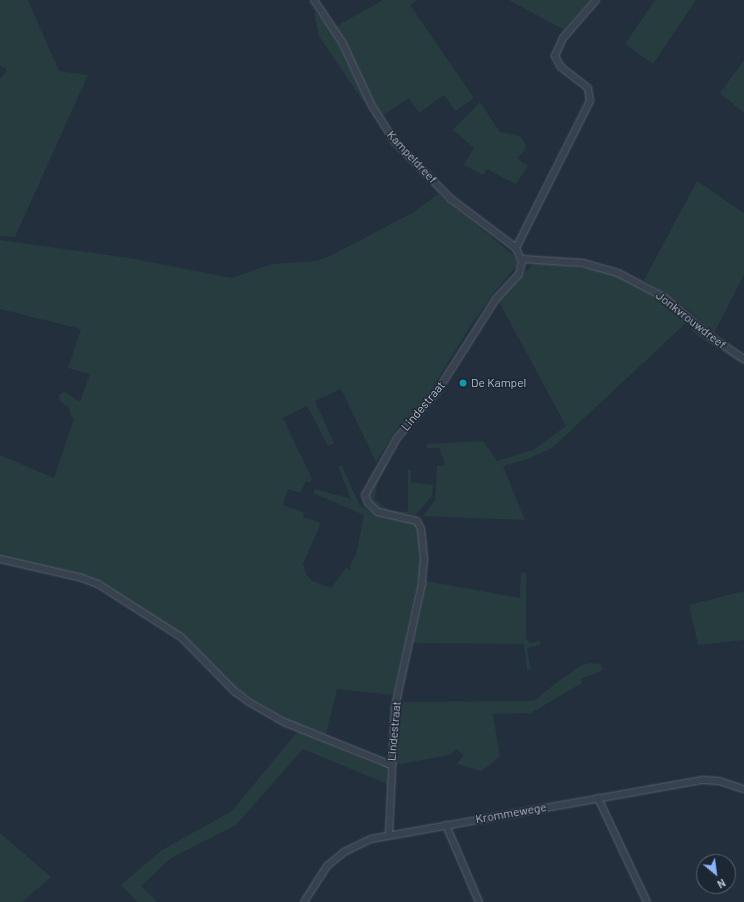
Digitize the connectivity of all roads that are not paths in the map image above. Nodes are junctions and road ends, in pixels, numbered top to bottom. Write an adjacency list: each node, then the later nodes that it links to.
1 (314, 0): 3 (street, Kampeldreef)
2 (596, 0): 3 (street)
3 (516, 248): 4 (street)
4 (522, 259): 5 (street, Jonkvrouwdreef); 7 (street, Lindestraat)
5 (744, 359)
6 (0, 559): 7 (street)
7 (391, 765): 11 (street, Lindestraat)
8 (744, 789): 9 (street, Krommewege)
9 (598, 798): 10 (street, Krommewege); 14 (street)
10 (446, 825): 11 (street, Krommewege); 13 (street)
11 (389, 834): 12 (street, Krommewege)
12 (304, 902)
13 (479, 902)
14 (647, 902)

